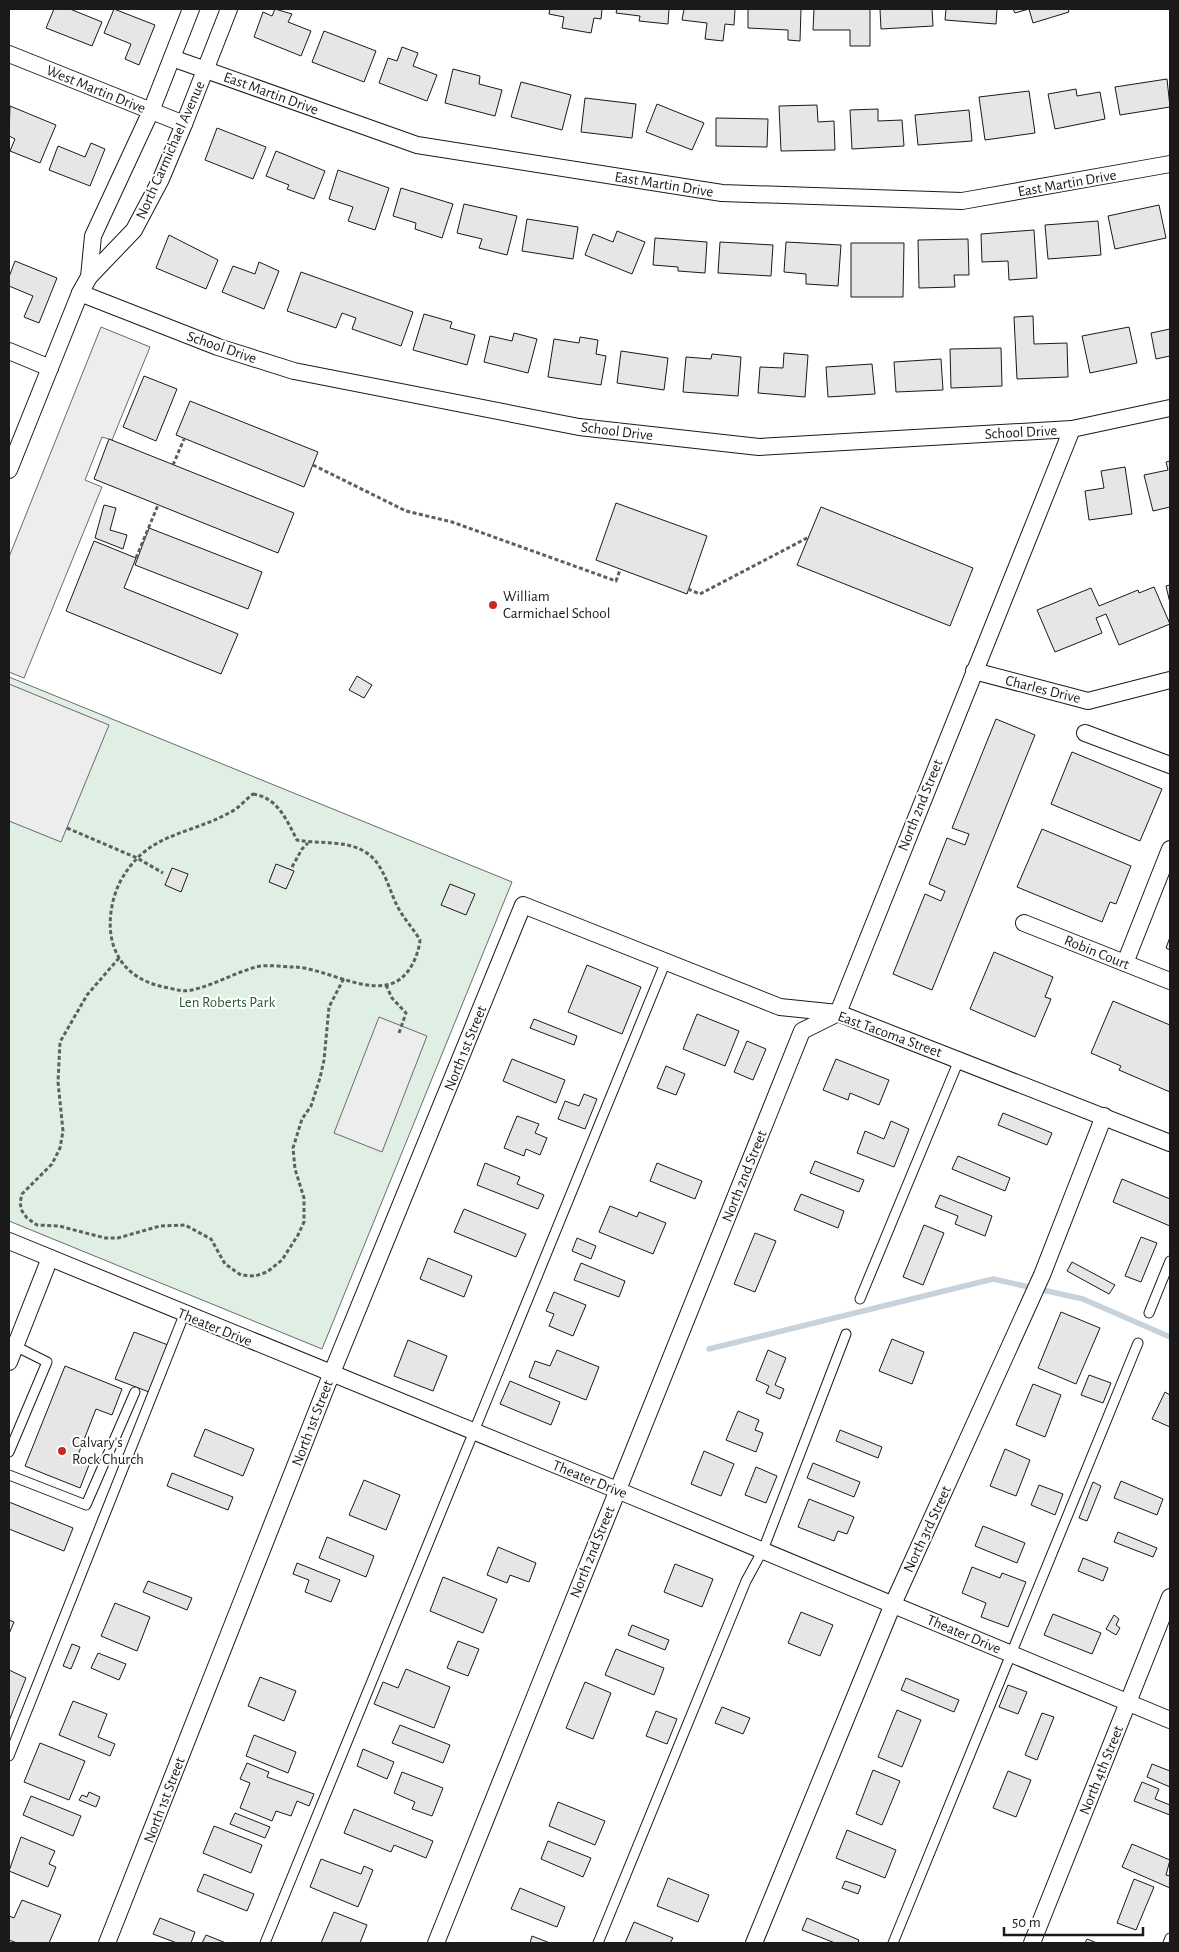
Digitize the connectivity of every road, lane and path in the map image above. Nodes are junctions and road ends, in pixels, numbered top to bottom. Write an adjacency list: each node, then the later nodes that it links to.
1 (191, 9): 4 (street, North Carmichael Avenue)
2 (229, 9): 5 (street, North Carmichael Avenue)
3 (9, 54): 6 (street, West Martin Drive)
4 (172, 58): 5 (street, East Martin Drive); 6 (street, North Carmichael Avenue)
5 (206, 70): 7 (street, North Carmichael Avenue); 8 (street, East Martin Drive)
6 (150, 111): 7 (street, West Martin Drive); 9 (street, North Carmichael Avenue)
7 (184, 124): 9 (street, North Carmichael Avenue)
8 (1170, 164)
9 (89, 277): 10 (street, North Carmichael Avenue)
10 (80, 293): 12 (street, North Carmichael Avenue); 14 (street, School Drive)
11 (9, 351): 12 (street)
12 (50, 368): 18 (street, North Carmichael Avenue)
13 (1170, 408): 14 (street, School Drive)
14 (1072, 429): 24 (street, North 2nd Street)
15 (184, 439): 16 (path)
16 (173, 465)
17 (313, 465): 22 (path)
18 (9, 470)
19 (158, 505): 21 (path)
20 (809, 537): 23 (path)
21 (136, 558)
22 (620, 570)
23 (688, 589)
24 (974, 671): 25 (street, Charles Drive); 42 (street, North 2nd Street)
25 (1170, 680)
26 (1085, 733): 27 (street)
27 (1170, 765)
28 (67, 828): 31 (path)
29 (308, 842): 31 (path); 32 (path); 41 (path)
30 (1170, 849): 38 (street)
31 (137, 858): 33 (path); 36 (path)
32 (292, 867)
33 (164, 873)
34 (524, 905): 37 (street, East Tacoma Street); 57 (street, North 1st Street)
35 (1024, 923): 38 (street, Robin Court)
36 (119, 958): 39 (path); 39 (path)
37 (666, 961): 42 (street, East Tacoma Street); 59 (lane)
38 (1125, 964): 40 (street, Robin Court)
39 (344, 978): 41 (path)
40 (1170, 981)
41 (386, 986): 43 (path)
42 (838, 1012): 44 (street, East Tacoma Street); 62 (street, North 2nd Street)
43 (399, 1033)
44 (959, 1060): 45 (street, East Tacoma Street); 50 (lane)
45 (1104, 1116): 46 (street, East Tacoma Street); 65 (street, North 3rd Street)
46 (1170, 1143)
47 (9, 1241): 48 (street, Theater Drive)
48 (50, 1258): 52 (street, Theater Drive); 55 (street)
49 (1170, 1262): 51 (lane)
50 (860, 1299)
51 (1149, 1313)
52 (184, 1315): 57 (street, Theater Drive); 69 (lane)
53 (846, 1334): 63 (lane)
54 (1138, 1343): 66 (lane)
55 (15, 1346): 56 (street); 60 (lane)
56 (9, 1362)
57 (331, 1375): 59 (street, Theater Drive); 71 (street, North 1st Street)
58 (135, 1392): 61 (lane)
59 (474, 1432): 62 (street, Theater Drive); 72 (lane)
60 (9, 1452)
61 (9, 1475)
62 (617, 1490): 63 (street, Theater Drive); 73 (street, North 2nd Street)
63 (762, 1550): 65 (street, Theater Drive); 74 (lane)
64 (1170, 1597): 67 (street, North 4th Street)
65 (892, 1604): 66 (street, Theater Drive); 75 (street, North 3rd Street)
66 (1012, 1654): 67 (street, Theater Drive); 76 (lane)
67 (1127, 1702): 68 (street, Theater Drive); 77 (street, North 4th Street)
68 (1170, 1720)
69 (9, 1756)
70 (1170, 1938): 78 (lane)
71 (108, 1943)
72 (265, 1943)
73 (436, 1943)
74 (598, 1943)
75 (754, 1943)
76 (893, 1943)
77 (1032, 1943)
78 (1168, 1943)

